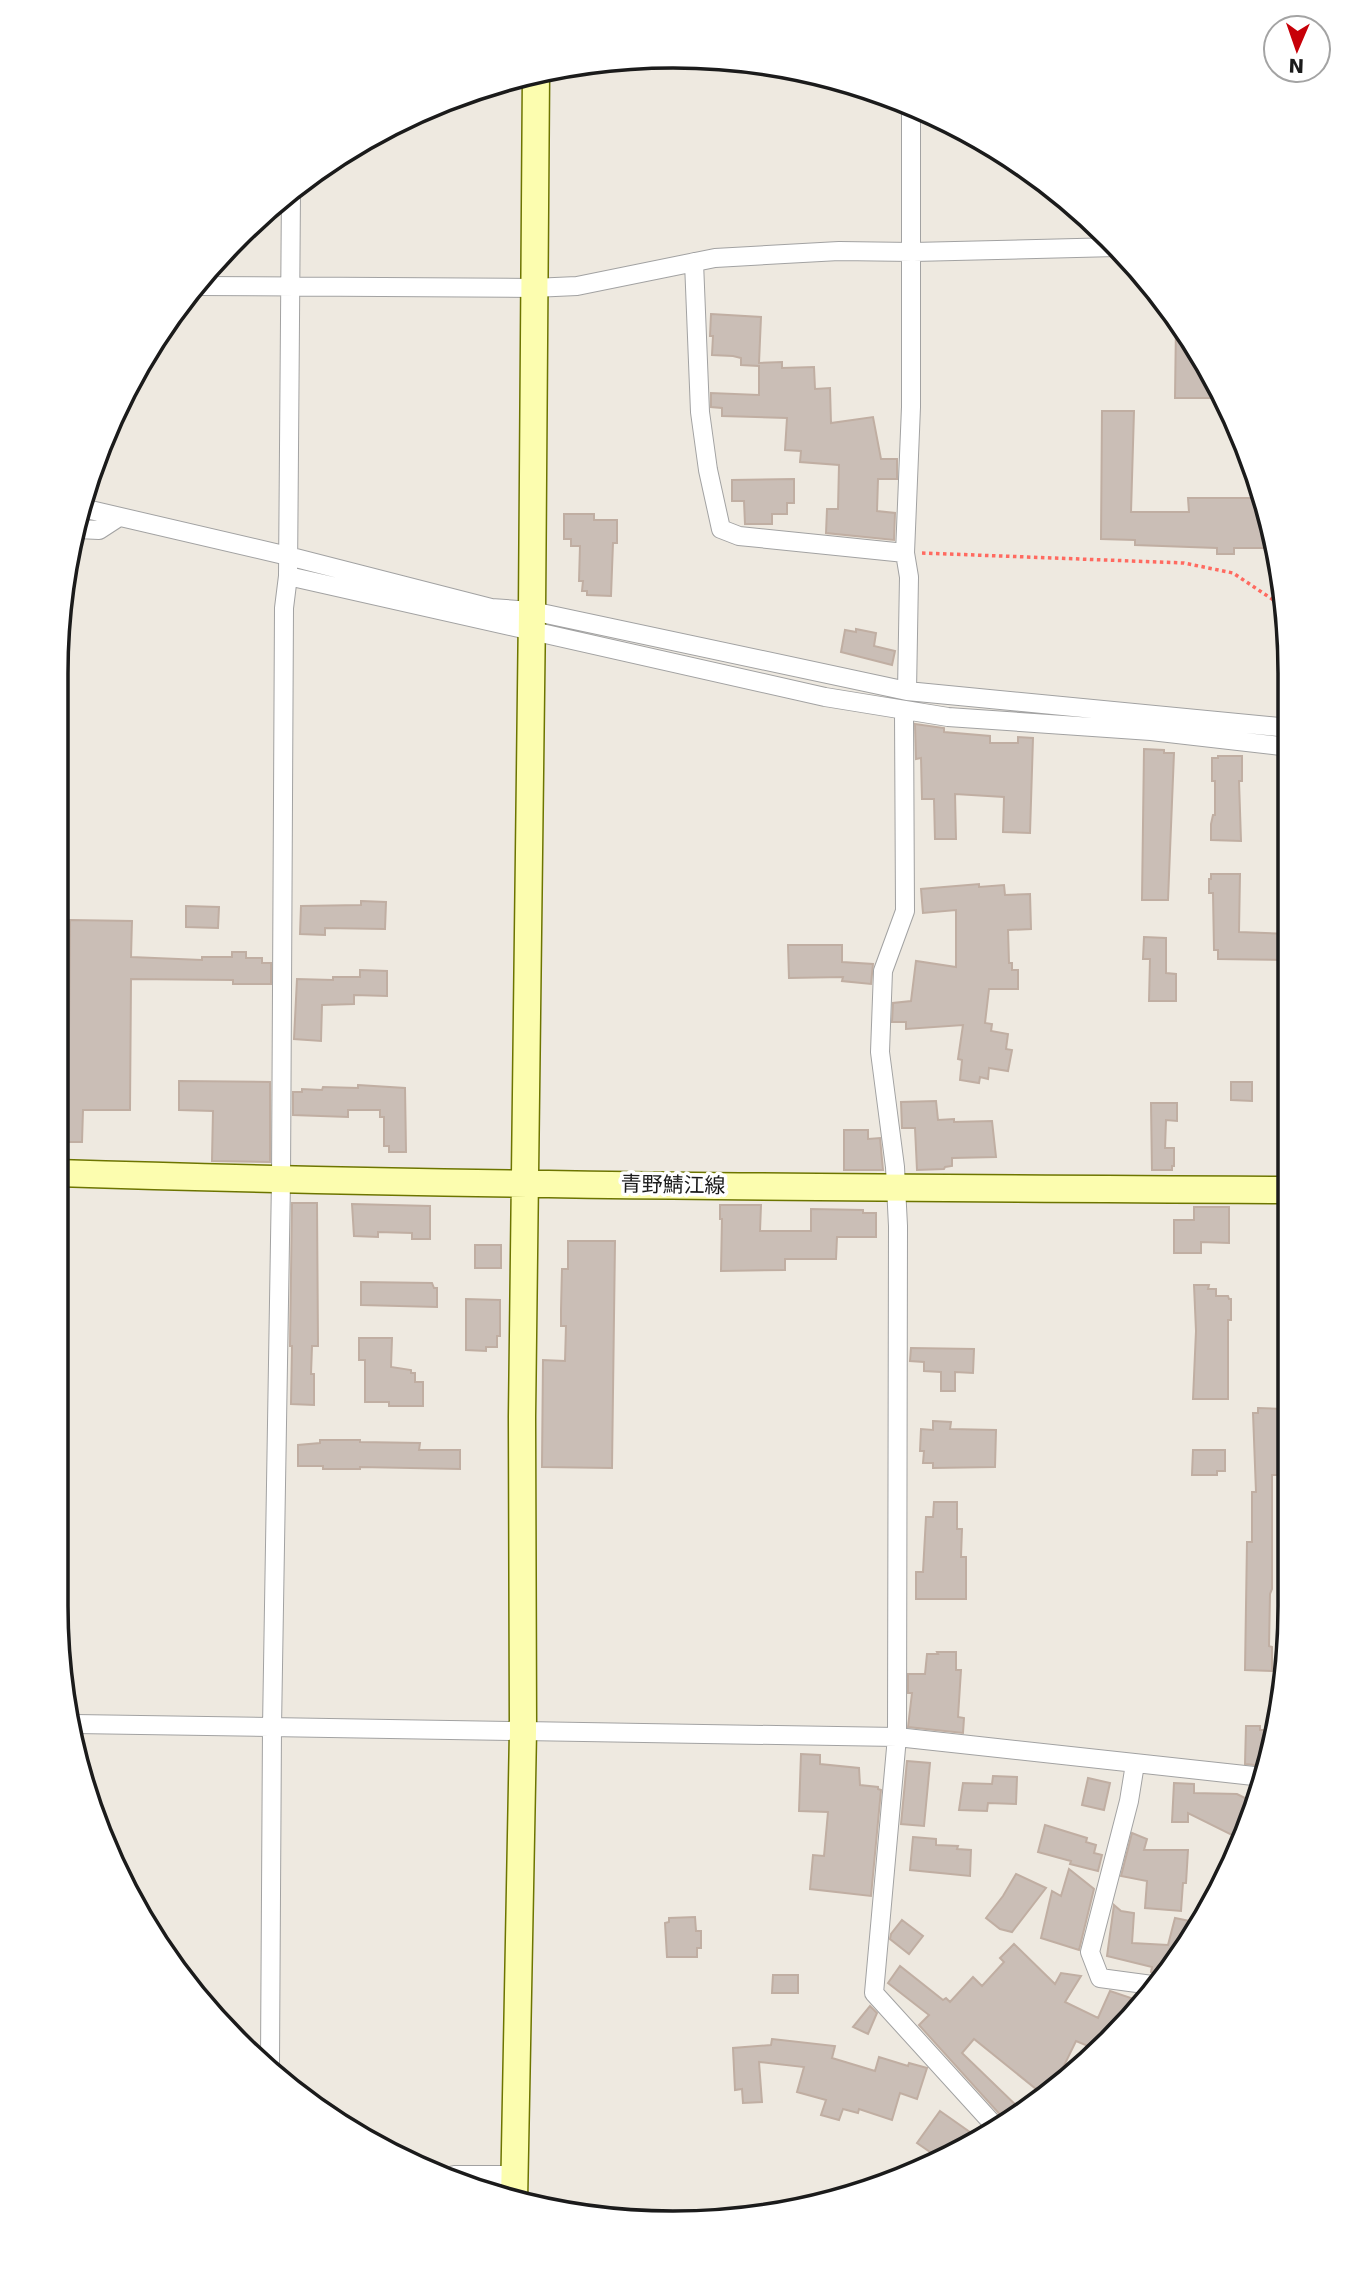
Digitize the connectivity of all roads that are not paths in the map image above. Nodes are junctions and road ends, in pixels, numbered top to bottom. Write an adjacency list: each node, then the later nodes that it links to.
1 (536, 84): 9 (street)
2 (911, 117): 5 (street)
3 (291, 204): 8 (street)
4 (1103, 247): 5 (street)
5 (913, 252): 6 (street); 13 (street)
6 (694, 262): 9 (street); 13 (street)
7 (208, 286): 8 (street)
8 (290, 288): 9 (street); 14 (street)
9 (533, 288): 16 (street)
10 (91, 510): 11 (street)
11 (119, 517): 12 (street); 14 (street)
12 (86, 529)
13 (905, 553): 17 (street)
14 (288, 556): 15 (street); 16 (street)
15 (288, 576): 16 (street); 22 (street)
16 (532, 620): 17 (street); 18 (street); 23 (street)
17 (907, 691): 19 (street)
18 (904, 712): 20 (street); 24 (street)
19 (1278, 727)
20 (1278, 746)
21 (68, 1173): 22 (street, 青野鯖江線)
22 (281, 1180): 23 (street, 青野鯖江線); 27 (street)
23 (526, 1183): 24 (street, 青野鯖江線); 28 (street)
24 (896, 1188): 25 (street, 青野鯖江線); 29 (street)
25 (1278, 1190)
26 (80, 1724): 27 (street)
27 (272, 1728): 28 (street); 33 (street)
28 (523, 1731): 29 (street); 36 (street)
29 (897, 1737): 30 (street); 34 (street)
30 (1135, 1764): 31 (street); 32 (street)
31 (1253, 1776)
32 (1145, 1984)
33 (270, 2057)
34 (990, 2121)
35 (468, 2175): 36 (street)
36 (514, 2175): 37 (street)
37 (514, 2189)

